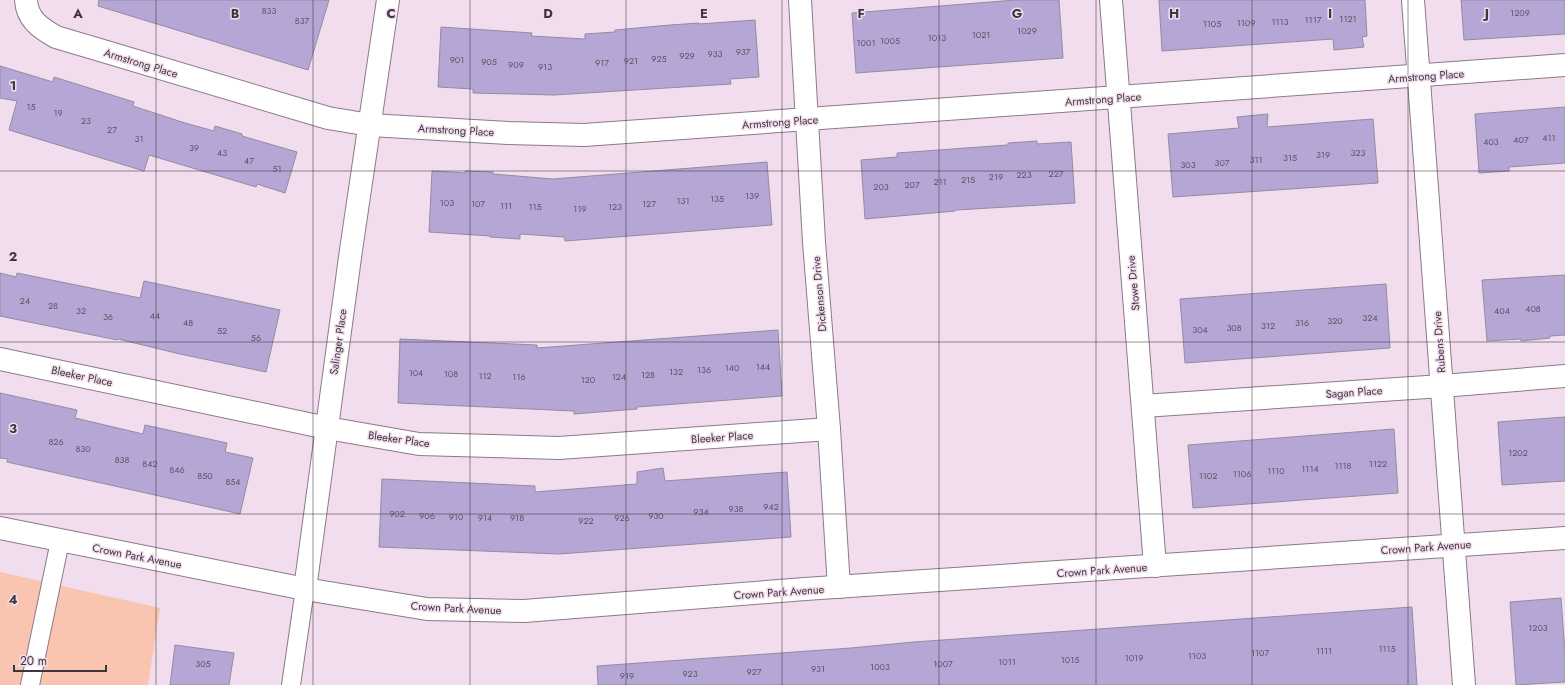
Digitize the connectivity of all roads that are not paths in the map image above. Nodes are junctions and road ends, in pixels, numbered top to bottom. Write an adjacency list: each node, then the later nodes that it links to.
1 (26, 0): 10 (street, Armstrong Place)
2 (388, 0): 10 (street, Salinger Place)
3 (800, 0): 9 (street, Dickenson Drive)
4 (1112, 0): 8 (street, Stowe Drive)
5 (1413, 0): 7 (street, Rubens Drive)
6 (1565, 65): 7 (street, Armstrong Place)
7 (1420, 76): 8 (street, Armstrong Place); 13 (street, Rubens Drive)
8 (1119, 98): 9 (street, Armstrong Place); 14 (street, Stowe Drive)
9 (807, 120): 10 (street, Armstrong Place); 16 (street, Dickenson Drive)
10 (370, 125): 15 (street, Salinger Place)
11 (0, 359): 15 (street, Bleeker Place)
12 (1565, 376): 13 (street, Sagan Place)
13 (1442, 386): 14 (street, Sagan Place); 20 (street, Rubens Drive)
14 (1143, 406): 21 (street, Stowe Drive)
15 (327, 428): 16 (street, Bleeker Place); 23 (street, Salinger Place)
16 (829, 429): 22 (street, Dickenson Drive)
17 (0, 528): 19 (street, Crown Park Avenue)
18 (1565, 538): 20 (street, Crown Park Avenue)
19 (60, 541): 23 (street, Crown Park Avenue); 24 (lane)
20 (1454, 546): 21 (street, Crown Park Avenue); 26 (street, Rubens Drive)
21 (1155, 566): 22 (street, Crown Park Avenue)
22 (839, 587): 23 (street, Crown Park Avenue)
23 (305, 589): 25 (lane, Salinger Place)
24 (30, 685)
25 (291, 685)
26 (1464, 685)

